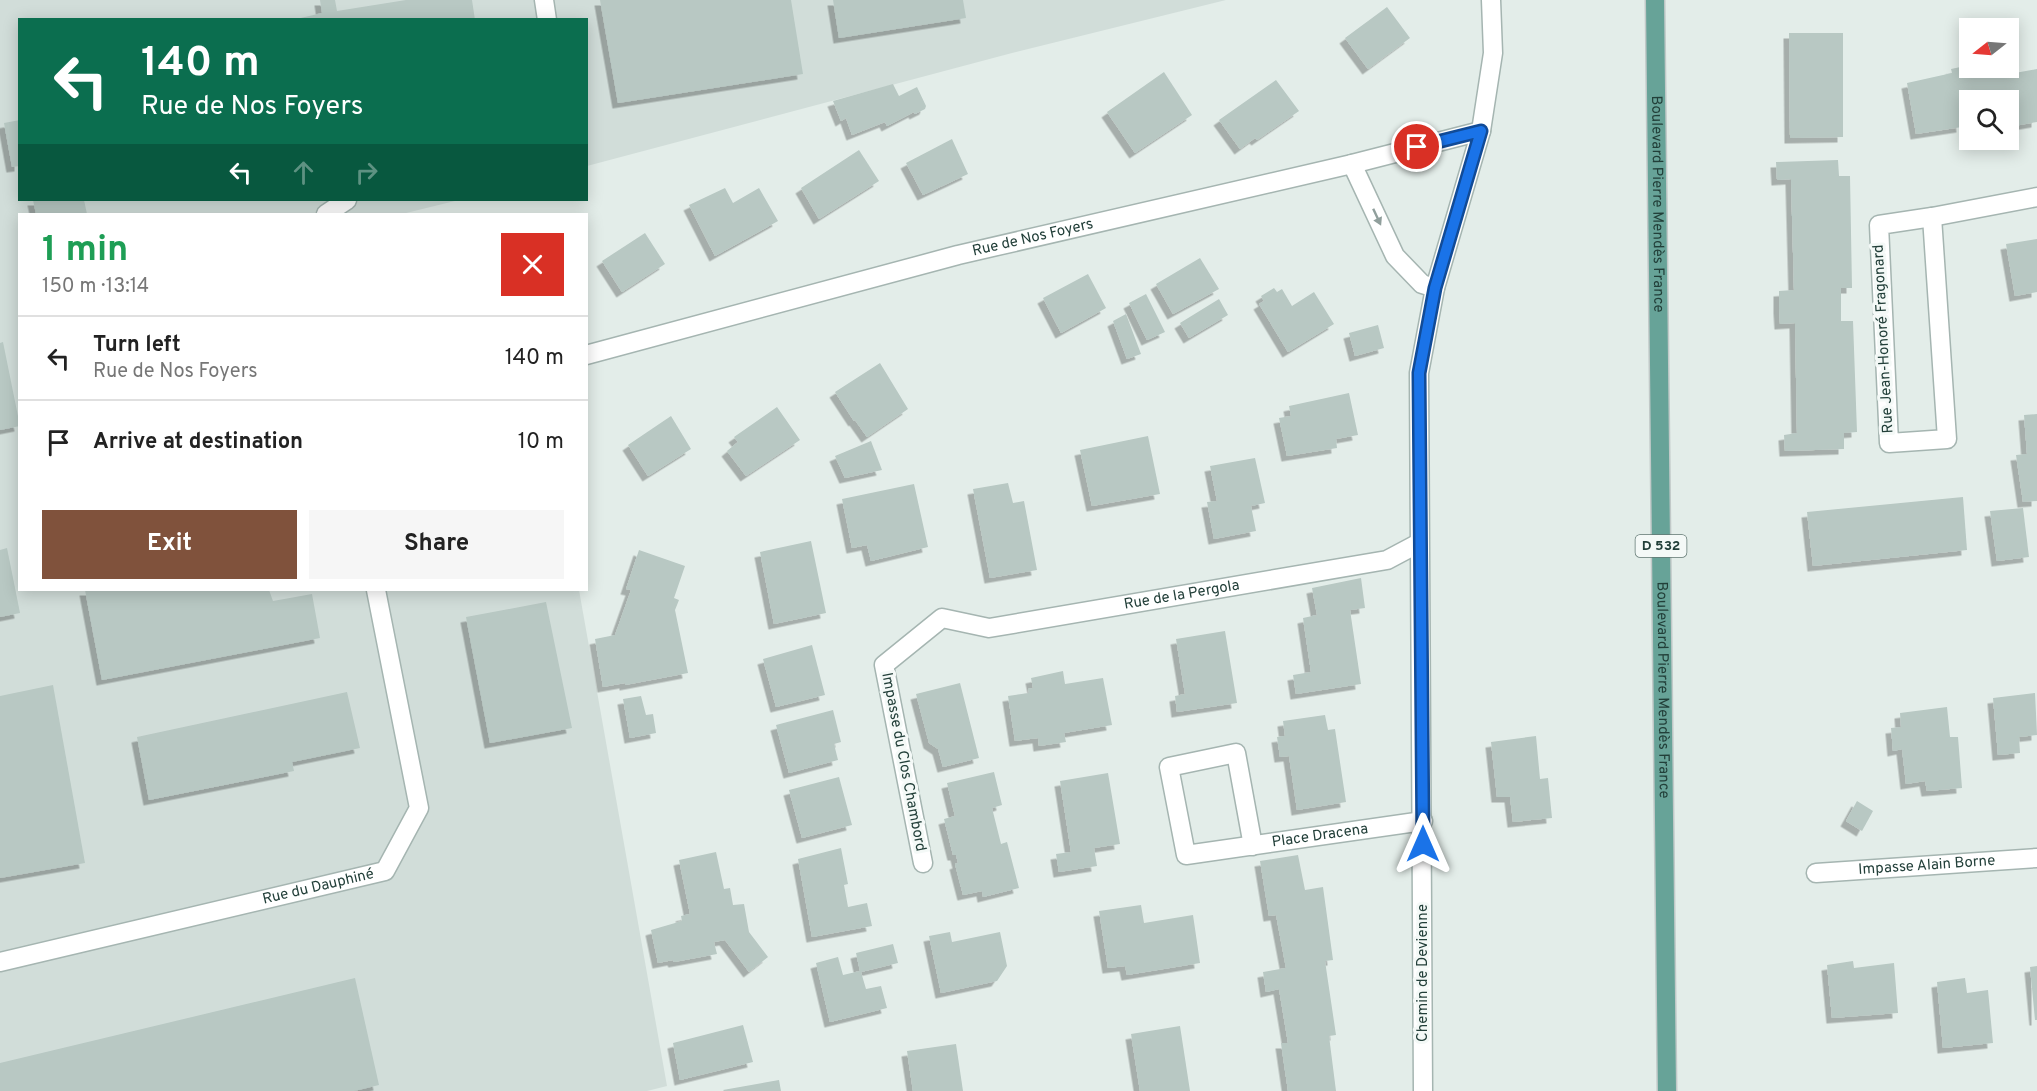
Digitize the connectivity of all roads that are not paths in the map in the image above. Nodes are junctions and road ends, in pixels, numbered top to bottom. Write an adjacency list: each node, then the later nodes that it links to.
1 (544, 0): 4 (street)
2 (1491, 0): 5 (street, Chemin de Devienne)
3 (1655, 0): 23 (main road, Boulevard Pierre Mendès France / D 532)
4 (547, 18)
5 (1481, 131): 6 (street, Rue de Nos Foyers); 11 (street, Chemin de Devienne)
6 (1353, 164): 11 (street, one-way to 11); 12 (street, Rue de Nos Foyers)
7 (2037, 197): 10 (street, Rue Jean-Honoré Fragonard)
8 (346, 201): 9 (street)
9 (328, 213)
10 (1932, 217): 10 (street, Rue Jean-Honoré Fragonard)
11 (1435, 288): 13 (street, Chemin de Devienne)
12 (588, 354)
13 (1419, 543): 15 (street, Rue de la Pergola); 16 (street, Chemin de Devienne)
14 (375, 591): 21 (street, Rue du Dauphiné)
15 (942, 618): 19 (street, Impasse du Clos Chambord)
16 (1423, 821): 17 (street, Place Dracena); 22 (street, Chemin de Devienne)
17 (1253, 846): 17 (street, Place Dracena)
18 (2037, 858): 20 (street, Impasse Alain Borne)
19 (923, 863)
20 (1815, 873)
21 (0, 962)
22 (1423, 1091)
23 (1667, 1091)

